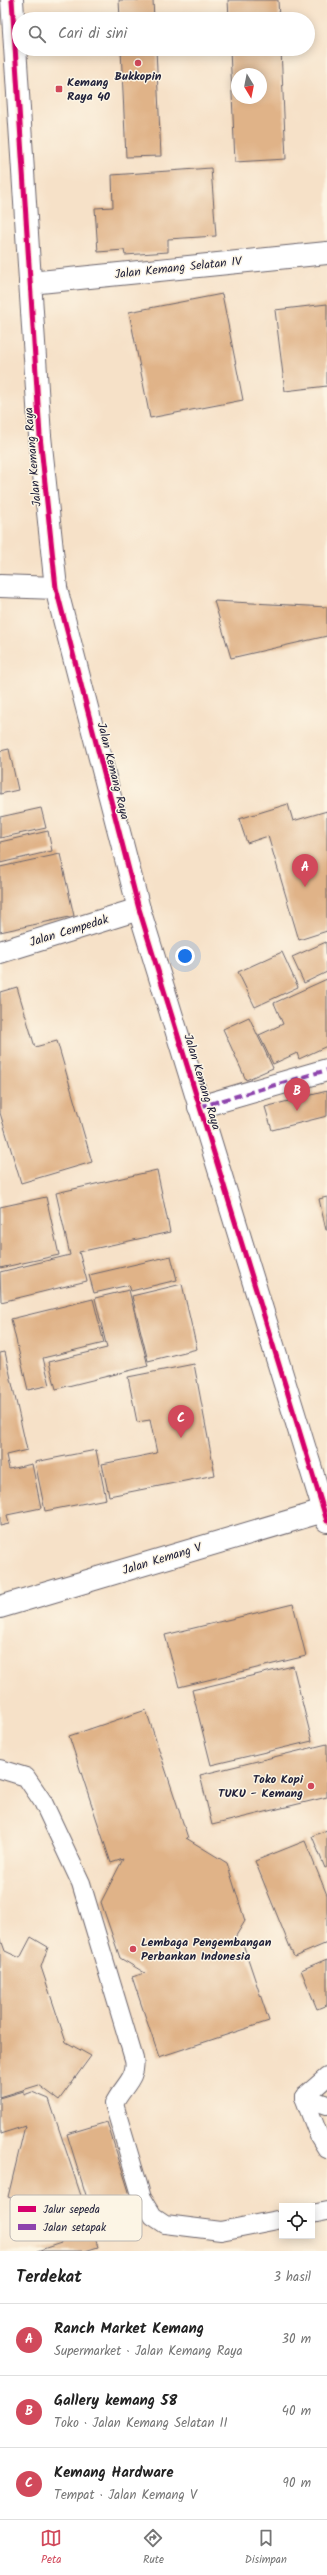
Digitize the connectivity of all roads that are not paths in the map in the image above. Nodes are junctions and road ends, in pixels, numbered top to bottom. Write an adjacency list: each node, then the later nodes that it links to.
1 (12, 0): 2 (street, Jalan Kemang Raya)
2 (13, 12)
3 (16, 56): 5 (street, Jalan Kemang Raya)
4 (327, 253): 5 (street, Jalan Kemang Selatan IV)
5 (30, 283): 7 (street, Jalan Kemang Raya)
6 (0, 586): 7 (street)
7 (56, 588): 8 (street, Jalan Kemang Raya)
8 (139, 909): 9 (street, Jalan Cempedak); 11 (street, Jalan Kemang Raya)
9 (0, 952)
10 (327, 1070): 11 (street)
11 (199, 1107): 12 (street, Jalan Kemang Raya)
12 (326, 1514): 13 (street, Jalan Kemang V)
13 (0, 1607)
14 (0, 1769): 19 (lane)
15 (327, 2077): 16 (lane)
16 (304, 2097): 17 (lane); 18 (lane)
17 (327, 2105)
18 (327, 2149)
19 (141, 2195)
20 (142, 2198): 23 (lane)
21 (327, 2211): 22 (lane)
22 (315, 2213)
23 (279, 2220)

